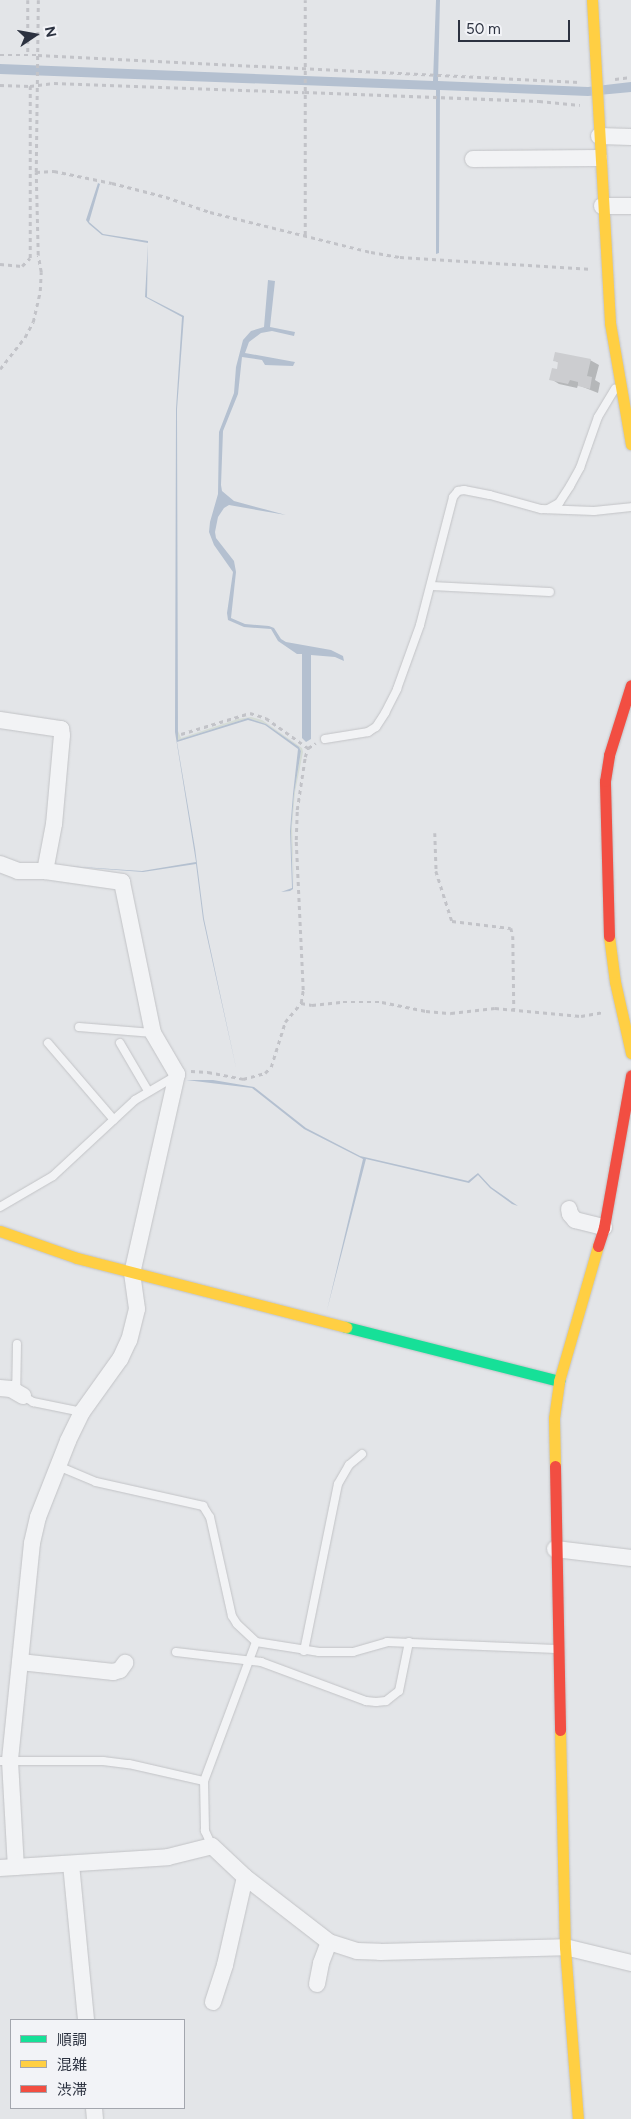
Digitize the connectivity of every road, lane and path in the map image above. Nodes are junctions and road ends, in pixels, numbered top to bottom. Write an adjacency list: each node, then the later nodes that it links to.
1 (28, 0): 6 (path)
2 (38, 0): 7 (path)
3 (305, 0): 8 (path)
4 (592, 0): 10 (street)
5 (0, 55): 6 (path)
6 (28, 55): 7 (path)
7 (38, 55): 8 (path); 11 (path)
8 (305, 69): 10 (path); 14 (path)
9 (631, 77): 10 (path)
10 (596, 81): 15 (street)
11 (37, 84): 13 (path); 14 (path); 20 (path)
12 (0, 85): 13 (path)
13 (30, 86): 24 (path)
14 (305, 92): 15 (path); 23 (path)
15 (597, 106): 16 (street)
16 (599, 136): 17 (street); 18 (street)
17 (631, 137)
18 (600, 158): 19 (street); 21 (street)
19 (473, 159)
20 (36, 172): 23 (path); 26 (path)
21 (602, 206): 22 (street); 25 (street)
22 (631, 206)
23 (305, 235): 25 (path)
24 (0, 264)
25 (606, 270): 27 (street)
26 (0, 369)
27 (620, 381): 28 (street); 30 (lane)
28 (631, 444)
29 (631, 507): 30 (lane)
30 (548, 509): 31 (lane)
31 (431, 586): 32 (lane); 36 (lane)
32 (550, 592)
33 (631, 685): 42 (street)
34 (0, 720): 40 (street)
35 (181, 734): 37 (path)
36 (324, 739): 37 (path)
37 (308, 748): 41 (path)
38 (435, 834): 43 (path)
39 (0, 864): 40 (street)
40 (45, 871): 45 (street)
41 (301, 1003): 43 (path); 49 (path)
42 (622, 1006): 43 (path); 48 (street)
43 (514, 1009)
44 (79, 1027): 45 (lane)
45 (153, 1033): 49 (street)
46 (48, 1043): 52 (lane)
47 (120, 1044): 51 (lane)
48 (631, 1053)
49 (177, 1074): 51 (lane); 57 (street)
50 (631, 1075): 55 (street)
51 (148, 1091): 52 (lane)
52 (114, 1120): 53 (lane)
53 (0, 1207)
54 (569, 1209): 55 (street)
55 (604, 1227): 59 (street)
56 (0, 1231): 57 (street)
57 (132, 1273): 59 (street); 62 (street)
58 (17, 1344): 61 (lane)
59 (559, 1380): 65 (street)
60 (0, 1388): 61 (street)
61 (23, 1396): 62 (lane)
62 (82, 1412): 64 (street)
63 (362, 1454): 70 (lane)
64 (58, 1466): 67 (lane); 73 (street)
65 (555, 1549): 66 (street); 69 (street)
66 (631, 1558)
67 (256, 1642): 70 (lane); 72 (lane)
68 (409, 1642): 69 (lane); 70 (lane); 72 (lane)
69 (558, 1649): 82 (street)
70 (304, 1651)
71 (176, 1652): 72 (lane)
72 (250, 1661): 76 (lane)
73 (20, 1662): 74 (street); 75 (street)
74 (126, 1663)
75 (5, 1761): 76 (lane); 79 (street)
76 (204, 1781): 77 (lane)
77 (212, 1846): 78 (street); 80 (street)
78 (71, 1864): 79 (street); 86 (street)
79 (8, 1868)
80 (245, 1877): 81 (street); 85 (street)
81 (329, 1942): 82 (street); 84 (street)
82 (565, 1947): 83 (street); 87 (street)
83 (631, 1963)
84 (317, 1984)
85 (213, 2002)
86 (86, 2019)
87 (578, 2119)

